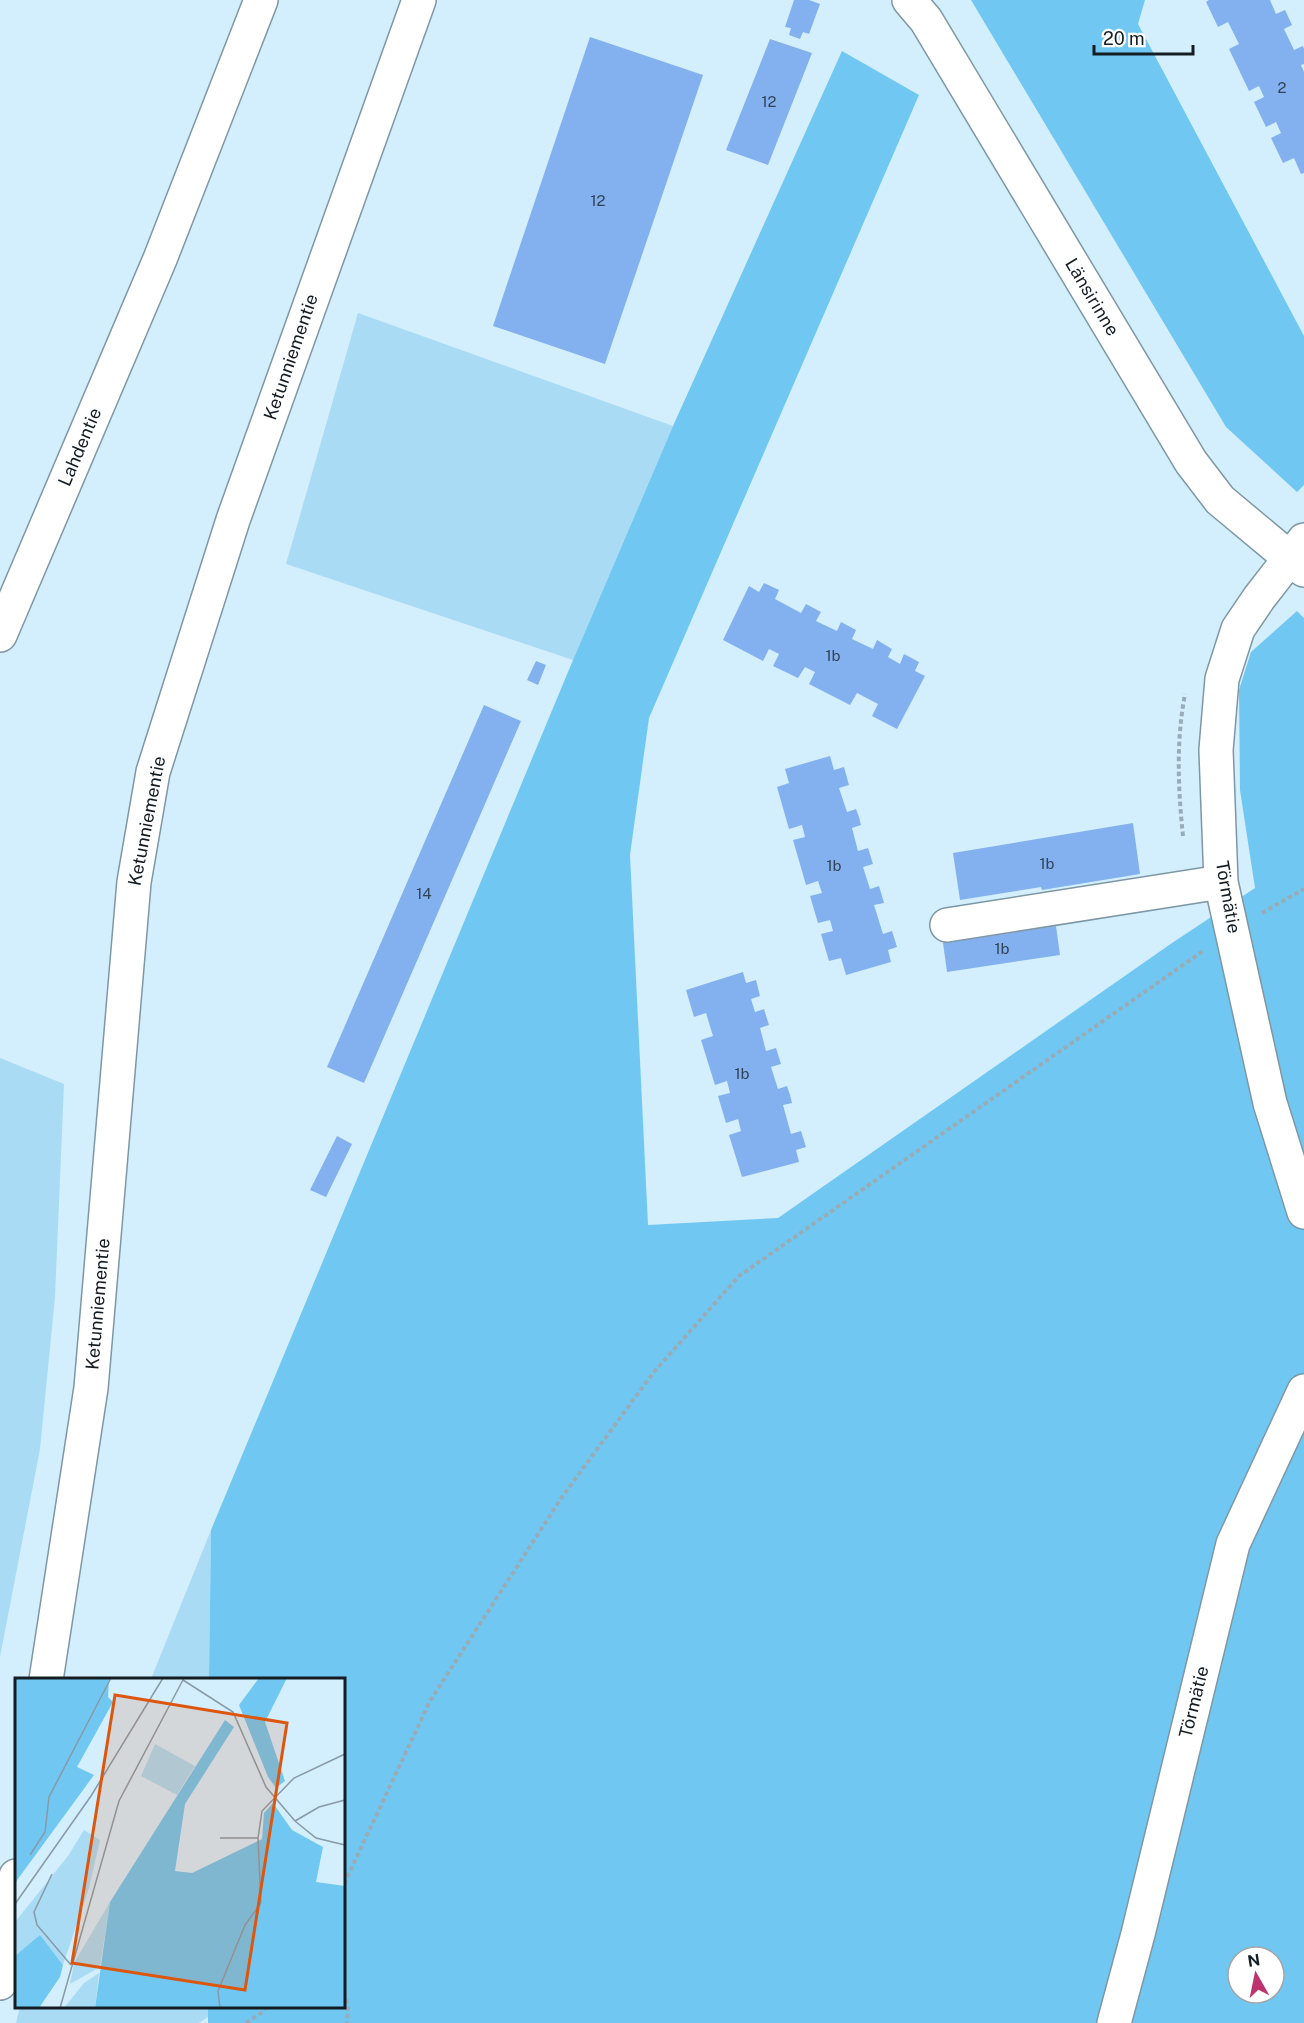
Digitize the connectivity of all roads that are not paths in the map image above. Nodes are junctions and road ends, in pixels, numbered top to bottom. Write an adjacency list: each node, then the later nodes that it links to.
1 (243, 0): 5 (main road, Lahdentie)
2 (261, 0): 5 (main road, Lahdentie)
3 (419, 0): 12 (main road, Ketunniementie)
4 (909, 0): 6 (main road, Länsirinne)
5 (160, 259): 7 (main road, Lahdentie)
6 (1299, 556): 8 (main road, Törmätie)
7 (0, 635)
8 (1221, 882): 9 (main road); 10 (main road, Törmätie)
9 (947, 925)
10 (1304, 1212)
11 (1304, 1391): 15 (main road, Törmätie)
12 (46, 1678)
13 (15, 1883): 14 (main road)
14 (0, 1983)
15 (1114, 2023)

